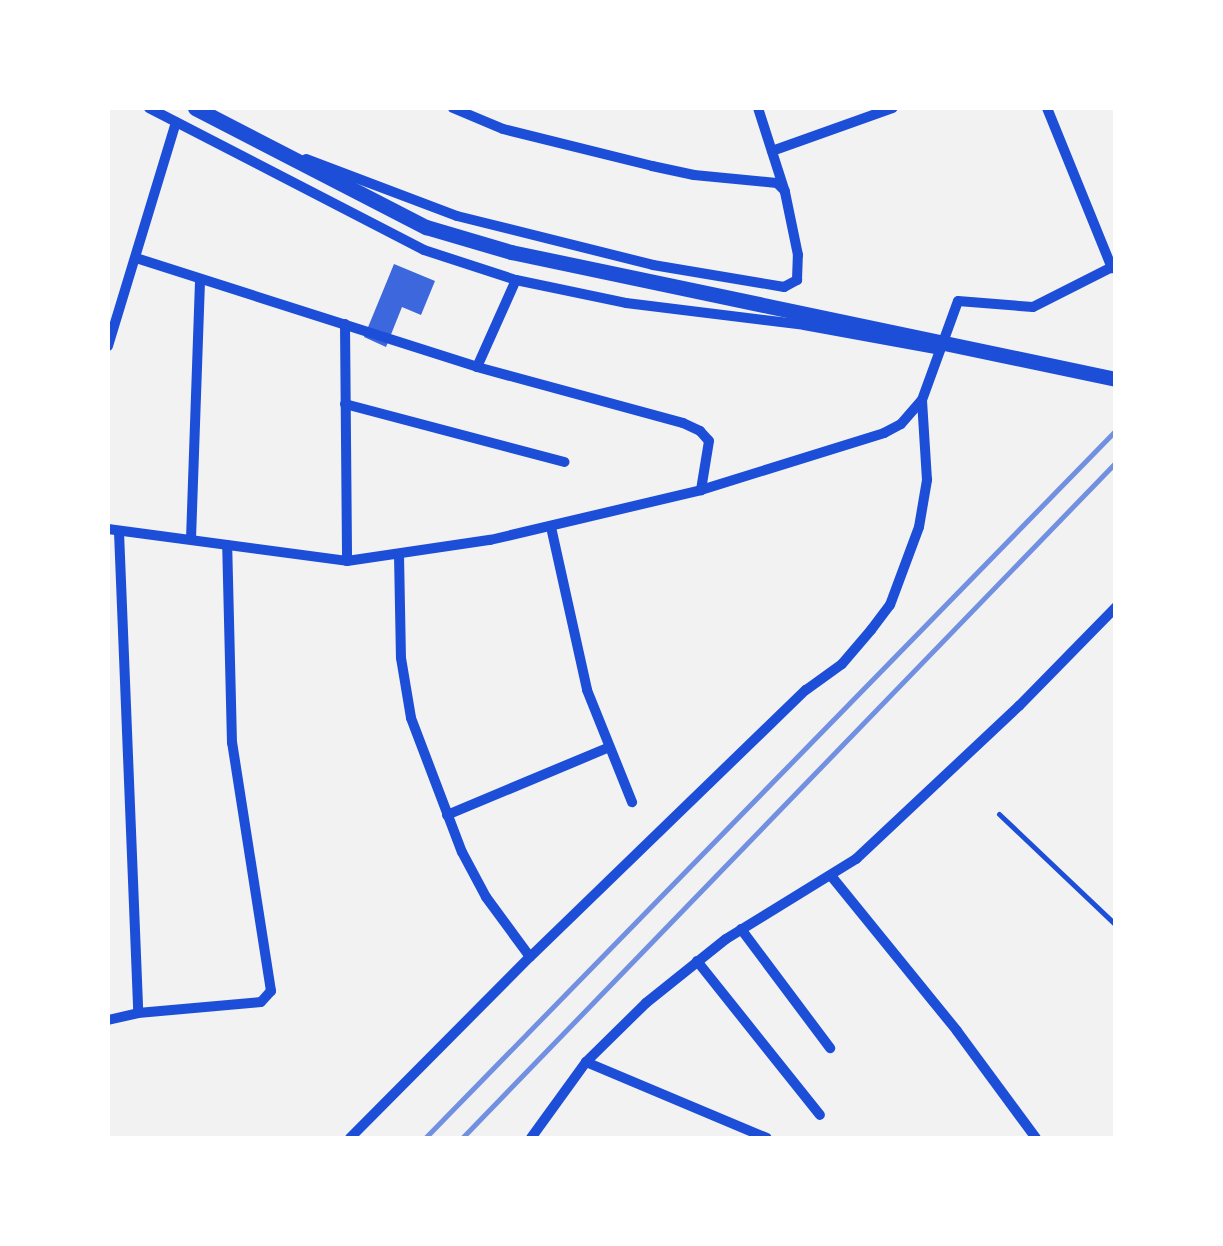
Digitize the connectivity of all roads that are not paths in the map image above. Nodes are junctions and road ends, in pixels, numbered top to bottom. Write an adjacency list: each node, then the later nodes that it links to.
1 (149, 108): 7 (street)
2 (195, 108): 8 (main road)
3 (454, 108): 10 (street)
4 (758, 108): 9 (street)
5 (893, 108): 9 (street)
6 (1046, 108): 12 (street)
7 (176, 122): 11 (street); 14 (street)
8 (275, 149): 10 (street); 19 (main road)
9 (772, 151): 10 (street)
10 (786, 192)
11 (136, 258): 13 (street); 16 (street)
12 (1114, 266): 17 (street)
13 (200, 280): 15 (street); 26 (street)
14 (516, 280): 17 (street); 18 (street)
15 (345, 324): 18 (street); 21 (street)
16 (108, 346)
17 (940, 350): 20 (street)
18 (477, 367): 23 (street)
19 (1116, 379)
20 (922, 400): 23 (street); 38 (street)
21 (344, 404): 22 (street); 29 (street)
22 (564, 462)
23 (701, 490): 24 (street)
24 (551, 527): 28 (street); 31 (street)
25 (113, 531): 26 (street); 40 (street)
26 (191, 540): 27 (street)
27 (226, 545): 29 (street); 40 (street)
28 (400, 555): 29 (street); 34 (street)
29 (347, 561)
30 (1116, 607): 35 (street)
31 (607, 748): 32 (street); 34 (street)
32 (632, 802)
33 (998, 814): 36 (lane)
34 (446, 815): 38 (street)
35 (832, 877): 37 (street); 48 (street)
36 (1116, 924)
37 (741, 929): 39 (street); 42 (street)
38 (530, 958): 45 (street)
39 (697, 961): 43 (street); 44 (street)
40 (138, 1013): 41 (street)
41 (108, 1020)
42 (830, 1048)
43 (586, 1062): 46 (street); 47 (street)
44 (820, 1115)
45 (350, 1138)
46 (531, 1138)
47 (768, 1138)
48 (1036, 1138)

